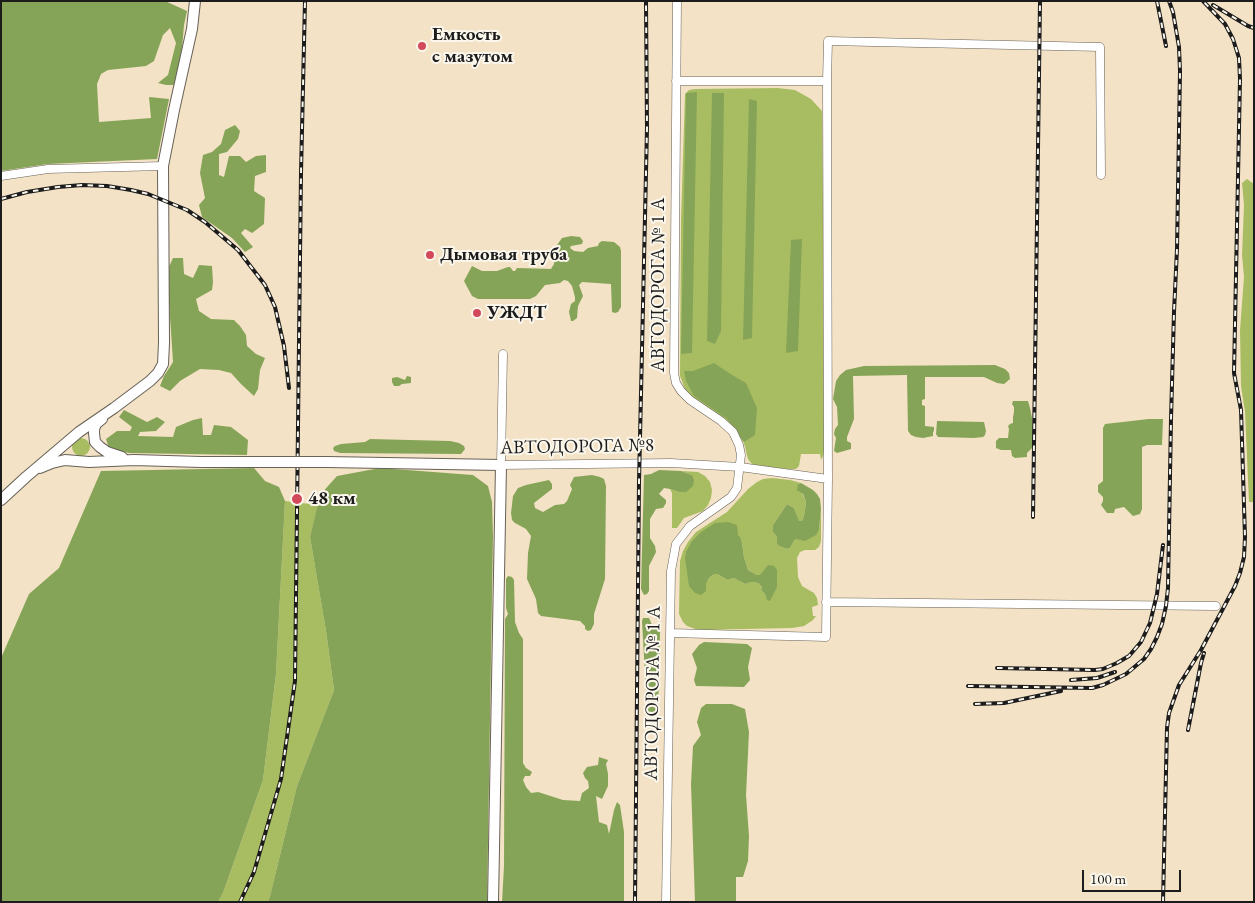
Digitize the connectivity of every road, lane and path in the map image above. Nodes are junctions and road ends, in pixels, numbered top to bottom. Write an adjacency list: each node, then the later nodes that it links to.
1 (194, 1): 5 (street)
2 (677, 1): 3 (street, АВТОДОРОГА № 1 А)
3 (676, 81): 4 (street); 15 (street, АВТОДОРОГА № 1 А)
4 (827, 81): 6 (street); 17 (street)
5 (164, 166): 7 (street); 9 (street)
6 (1101, 175)
7 (2, 176)
8 (503, 354): 14 (street)
9 (114, 408): 10 (street); 11 (street)
10 (74, 436): 11 (street); 13 (street); 16 (street)
11 (95, 442): 12 (street); 13 (street)
12 (134, 460): 13 (street); 14 (street, АВТОДОРОГА №8, bridge)
13 (82, 461): 16 (street)
14 (502, 466): 15 (street, АВТОДОРОГА №8); 22 (street)
15 (740, 466): 17 (street, АВТОДОРОГА №8); 21 (street, АВТОДОРОГА № 1 А)
16 (26, 476): 18 (street)
17 (828, 479): 19 (street)
18 (1, 500)
19 (826, 602): 20 (street); 21 (street)
20 (1216, 606)
21 (670, 633): 23 (street, АВТОДОРОГА № 1 А)
22 (493, 902)
23 (666, 902)

